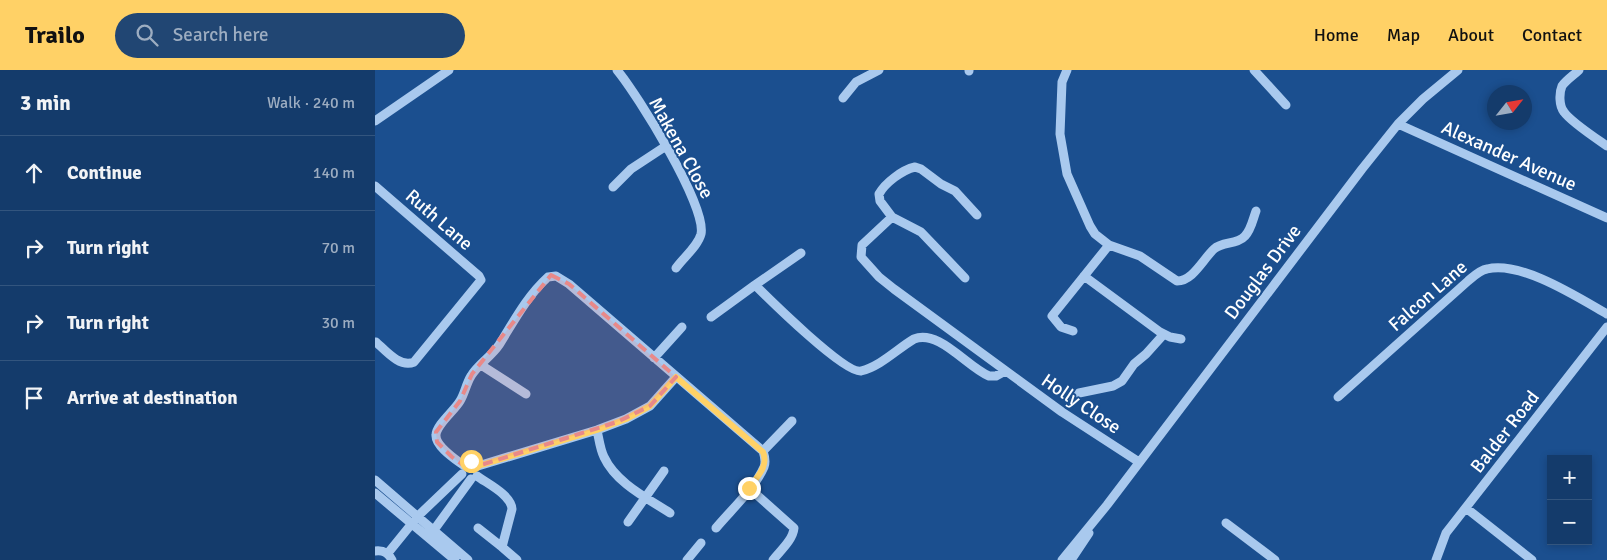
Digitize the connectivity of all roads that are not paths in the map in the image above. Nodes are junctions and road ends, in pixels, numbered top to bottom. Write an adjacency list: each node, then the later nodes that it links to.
1 (449, 70): 10 (street)
2 (617, 70): 12 (street, Makena Close)
3 (879, 70): 8 (street)
4 (1067, 70): 20 (street)
5 (1458, 70): 11 (street, Douglas Drive)
6 (1579, 70): 13 (street)
7 (1256, 71): 9 (street)
8 (843, 98)
9 (1286, 105)
10 (375, 121)
11 (1398, 124): 19 (street, Alexander Avenue); 44 (street, Douglas Drive)
12 (665, 146): 15 (street); 22 (street, Makena Close)
13 (1607, 146)
14 (375, 186): 33 (street, Ruth Lane)
15 (613, 187)
16 (1256, 211): 20 (street)
17 (977, 215): 18 (street)
18 (892, 217): 24 (street); 36 (street, Holly Close)
19 (1607, 218)
20 (1109, 245): 23 (street)
21 (801, 253): 25 (street)
22 (675, 268)
23 (1084, 276): 30 (street); 31 (street)
24 (965, 278)
25 (755, 286): 27 (street); 36 (street)
26 (1607, 314): 39 (street, Falcon Lane)
27 (711, 317)
28 (682, 327): 34 (street)
29 (1607, 327): 54 (street, Balder Road)
30 (1073, 331)
31 (1164, 334): 32 (street); 40 (street)
32 (1181, 339)
33 (376, 342)
34 (654, 358): 35 (street); 37 (street)
35 (481, 364): 38 (street); 46 (street)
36 (1005, 371): 44 (street, Holly Close)
37 (676, 377): 42 (street); 43 (street)
38 (526, 394)
39 (1338, 397)
40 (1071, 403)
41 (792, 421): 43 (street)
42 (597, 430): 45 (street); 52 (street)
43 (763, 452): 50 (street)
44 (1139, 462): 53 (street, Douglas Drive)
45 (478, 466): 46 (street); 48 (street)
46 (463, 470): 48 (street); 56 (street)
47 (664, 471): 52 (street)
48 (474, 478): 62 (street); 64 (street)
49 (375, 480): 56 (street)
50 (749, 488): 61 (street); 71 (street)
51 (375, 493): 59 (street)
52 (646, 497): 55 (street); 57 (street)
53 (1107, 506): 72 (street, Douglas Drive); 73 (street, Douglas Drive)
54 (1466, 508): 75 (street, Balder Road); 76 (street)
55 (670, 513)
56 (418, 516): 59 (street); 62 (street)
57 (628, 522)
58 (1226, 523): 74 (street)
59 (412, 524): 62 (street); 66 (street)
60 (478, 528): 64 (street)
61 (716, 528)
62 (431, 534): 67 (street); 68 (street)
63 (701, 543): 70 (street)
64 (502, 547): 69 (street)
65 (375, 551): 66 (street)
66 (390, 557)
67 (455, 560)
68 (468, 560)
69 (517, 560)
70 (687, 560)
71 (773, 560)
72 (1062, 560)
73 (1071, 560)
74 (1275, 560)
75 (1436, 560)
76 (1533, 560)

